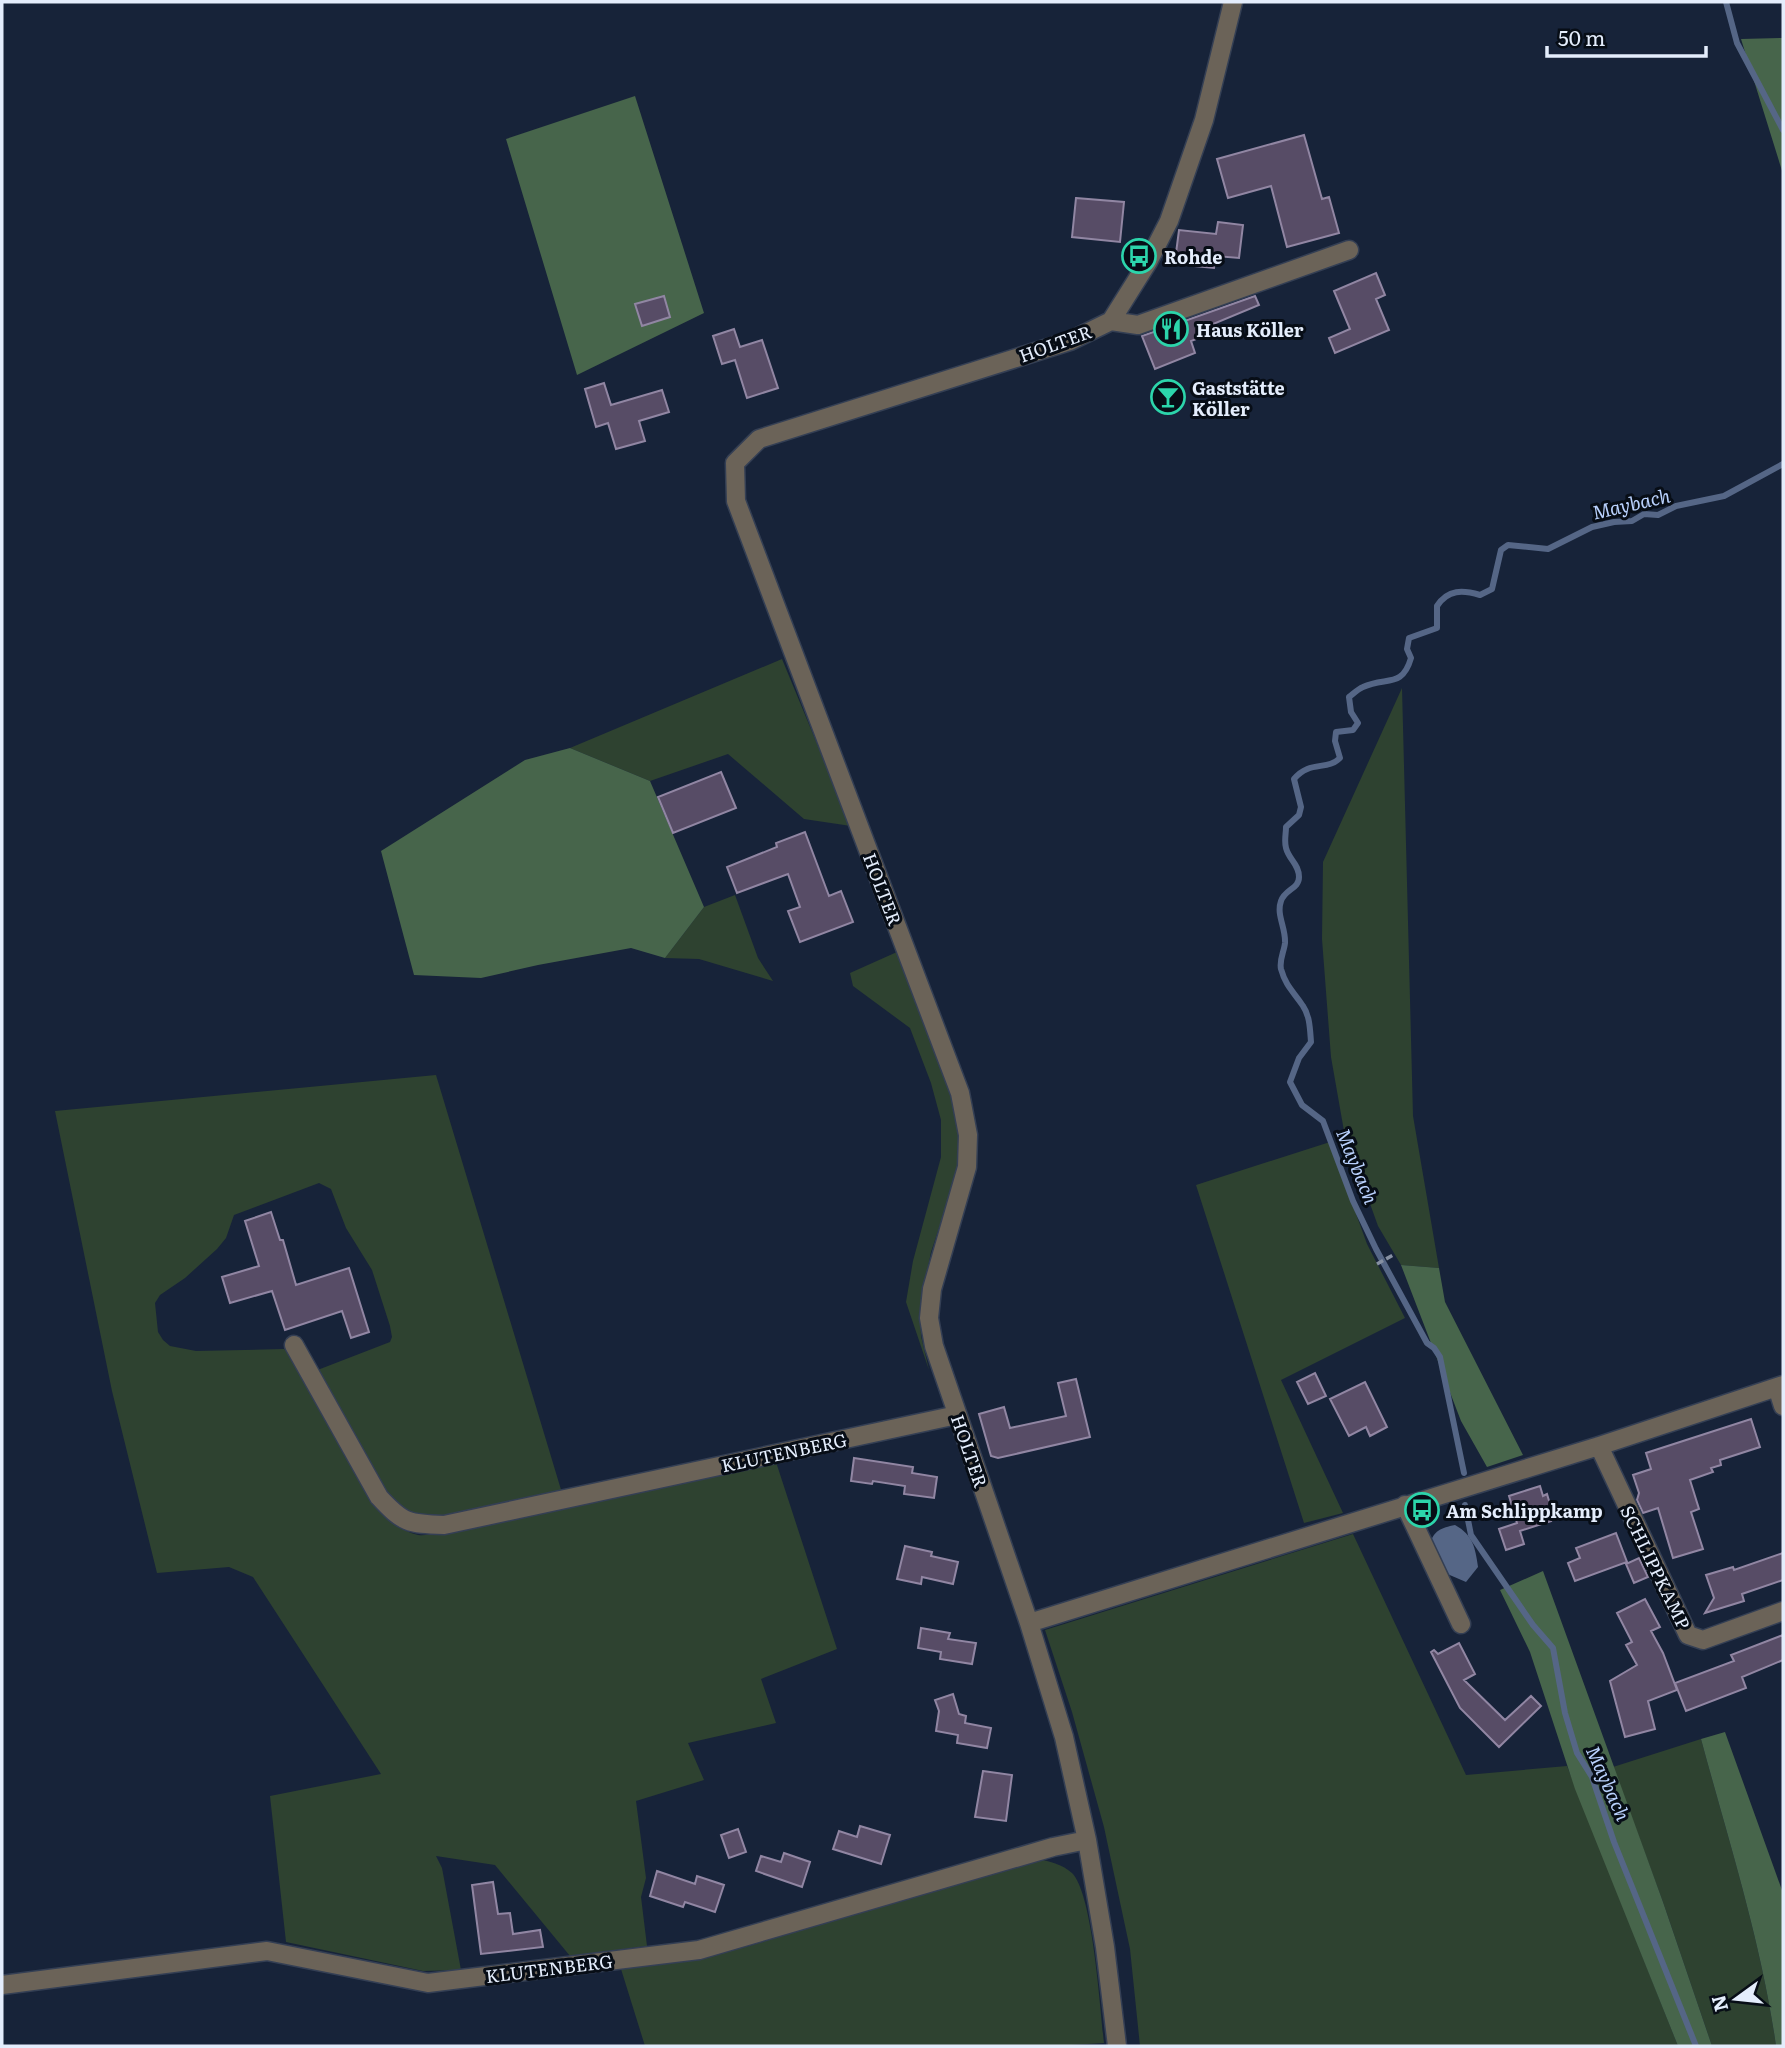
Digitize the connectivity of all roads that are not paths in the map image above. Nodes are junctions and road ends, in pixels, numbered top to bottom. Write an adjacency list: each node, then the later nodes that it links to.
1 (1233, 2): 3 (street, HOLTER)
2 (1349, 250): 3 (street)
3 (1111, 321): 7 (street, HOLTER)
4 (294, 1345): 7 (street, KLUTENBERG)
5 (1780, 1386): 6 (street); 8 (street)
6 (1783, 1406)
7 (957, 1415): 11 (street, HOLTER)
8 (1599, 1446): 9 (street); 10 (street, SCHLIPPKAMP)
9 (1405, 1504): 11 (street); 12 (street)
10 (1783, 1611)
11 (1029, 1623): 13 (street, HOLTER)
12 (1461, 1625)
13 (1087, 1840): 14 (street, KLUTENBERG); 15 (street, HOLTER)
14 (2, 1985)
15 (1116, 2046)

